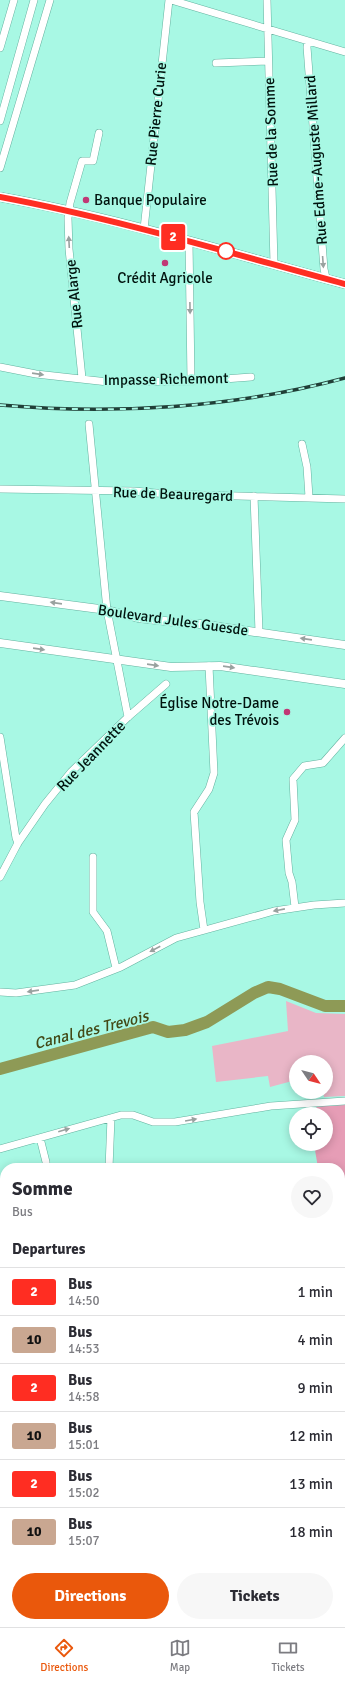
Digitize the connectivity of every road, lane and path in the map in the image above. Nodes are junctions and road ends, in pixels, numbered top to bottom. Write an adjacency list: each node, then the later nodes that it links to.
1 (14, 0): 8 (street)
2 (34, 0): 12 (street)
3 (50, 0): 14 (street)
4 (170, 0): 6 (street); 17 (street, Rue Pierre Curie)
5 (267, 0): 6 (street, Rue de la Somme)
6 (267, 30): 7 (street); 10 (street, Rue de la Somme)
7 (308, 42): 9 (street); 20 (street, Rue Edme-Auguste Millard, one-way to 20)
8 (0, 48)
9 (345, 52)
10 (268, 61): 11 (street); 19 (street, Rue de la Somme)
11 (216, 63)
12 (0, 121)
13 (99, 133): 16 (street, Rue Alarge)
14 (0, 168)
15 (0, 197): 16 (main road)
16 (68, 210): 17 (main road); 24 (street, Rue Alarge, one-way to 16)
17 (144, 229): 18 (main road)
18 (189, 241): 19 (main road); 25 (street, one-way to 25)
19 (274, 264): 20 (main road)
20 (326, 278): 21 (main road)
21 (345, 284)
22 (0, 367): 24 (street, Impasse Richemont, one-way to 24)
23 (251, 377): 25 (street, Impasse Richemont)
24 (82, 378): 25 (street, Impasse Richemont)
25 (191, 381)
26 (89, 424): 29 (street)
27 (302, 444): 31 (street)
28 (0, 489): 29 (street, Rue de Beauregard)
29 (96, 492): 30 (street, Rue de Beauregard); 34 (street)
30 (254, 496): 31 (street, Rue de Beauregard); 35 (street)
31 (308, 498): 32 (street, Rue de Beauregard)
32 (345, 499)
33 (0, 596): 34 (street, Boulevard Jules Guesde, one-way to 33)
34 (107, 610): 35 (street, Boulevard Jules Guesde); 38 (street)
35 (259, 632): 37 (street, Boulevard Jules Guesde, one-way to 35)
36 (0, 643): 38 (street, one-way to 38)
37 (345, 645)
38 (117, 660): 39 (street, one-way to 39); 42 (street)
39 (209, 666): 41 (street, one-way to 41); 50 (street)
40 (166, 684): 42 (street, Rue Jeannette)
41 (345, 684)
42 (128, 717): 45 (street, Rue Jeannette)
43 (0, 737): 45 (street)
44 (345, 738): 49 (street)
45 (18, 843): 47 (street, Rue Jeannette)
46 (93, 857): 51 (street)
47 (0, 877)
48 (345, 903): 49 (street)
49 (295, 907): 50 (street, one-way to 50)
50 (204, 930): 51 (street, one-way to 51)
51 (116, 968): 52 (street, one-way to 52)
52 (0, 992)
53 (345, 1101): 54 (street, one-way to 53)
54 (111, 1118): 55 (street, one-way to 54); 58 (street)
55 (40, 1138): 56 (street); 57 (street)
56 (0, 1150)
57 (46, 1162)
58 (109, 1163)

